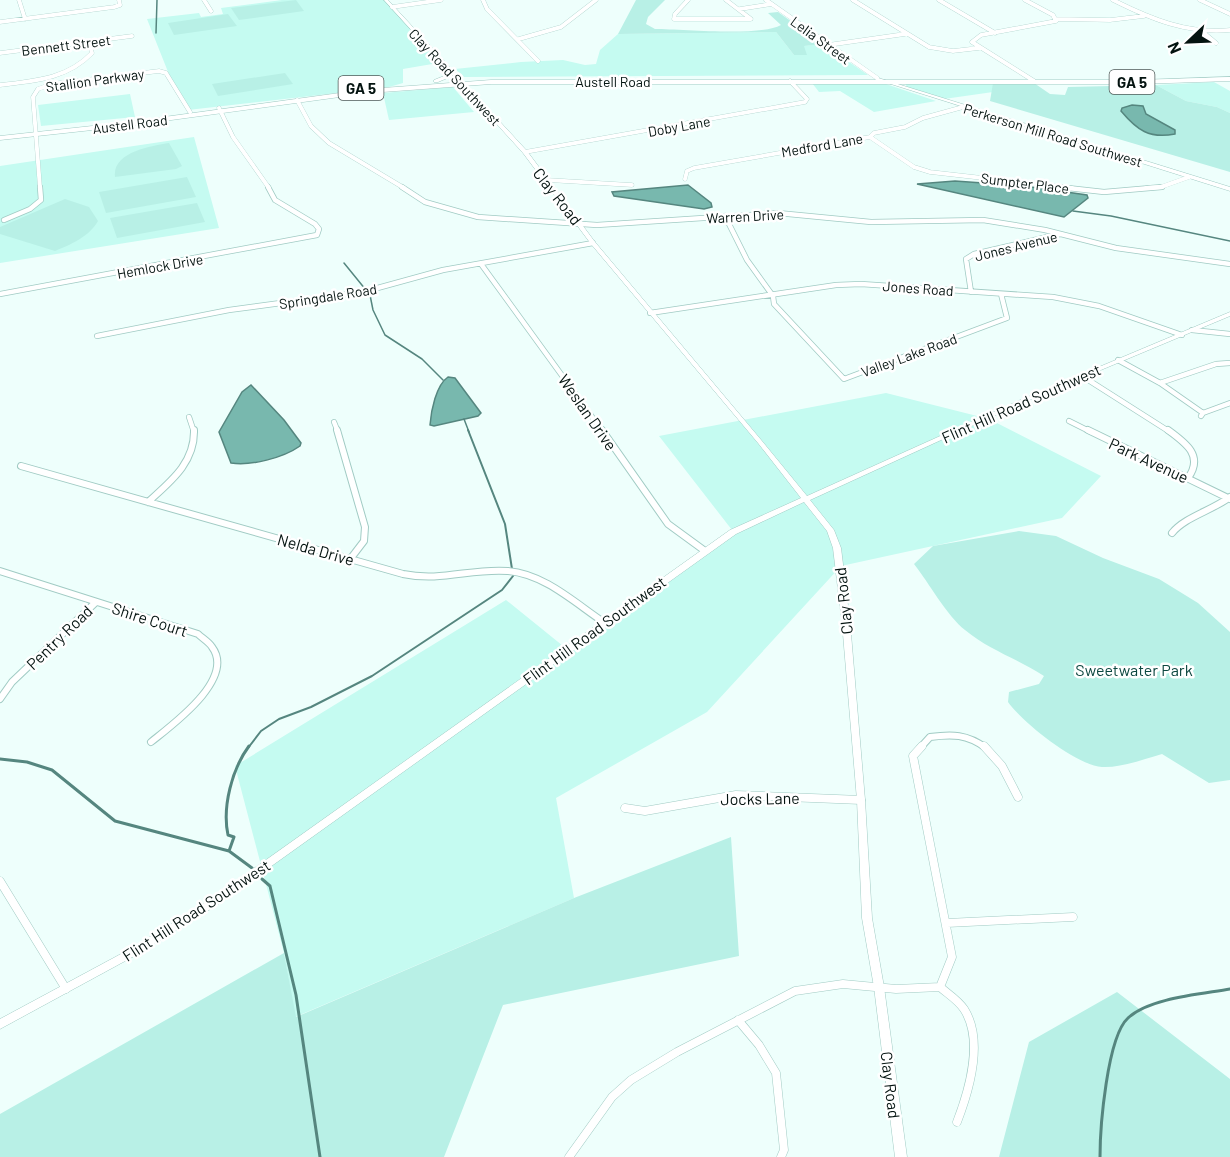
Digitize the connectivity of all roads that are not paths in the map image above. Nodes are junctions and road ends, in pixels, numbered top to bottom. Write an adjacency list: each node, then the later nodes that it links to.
1 (19, 0): 23 (street)
2 (204, 0): 19 (street)
3 (386, 0): 17 (street, Clay Road Southwest)
4 (441, 0): 17 (street)
5 (483, 0): 30 (street)
6 (596, 0): 30 (street)
7 (688, 0): 18 (street)
8 (726, 0): 18 (street)
9 (766, 0): 16 (street, Lelia Street)
10 (853, 0): 28 (street)
11 (939, 0): 26 (street)
12 (1025, 0): 22 (street)
13 (1113, 0): 21 (street)
14 (1200, 0): 20 (street)
15 (119, 2): 23 (street)
16 (772, 4): 18 (street); 33 (street, Lelia Street)
17 (392, 7): 37 (street, Clay Road Southwest)
18 (739, 9)
19 (211, 11)
20 (1230, 14)
21 (1144, 16): 22 (street); 27 (street)
22 (1056, 18): 26 (street)
23 (26, 19): 24 (street)
24 (0, 22)
25 (1230, 30): 27 (street)
26 (995, 33): 34 (street)
27 (1203, 33): 32 (street)
28 (905, 34): 33 (street); 34 (street)
29 (132, 36): 31 (street, Bennett Street)
30 (519, 39): 36 (street)
31 (89, 42): 35 (street, Bennett Street); 48 (street)
32 (1216, 43)
33 (827, 45): 39 (street, Lelia Street)
34 (979, 48): 40 (street)
35 (0, 53)
36 (538, 61)
37 (444, 65): 45 (main road); 46 (street, Clay Road Southwest)
38 (1230, 77): 40 (main road, Austell Road / GA 5); 44 (main road, Austell Road / GA 5)
39 (877, 78): 40 (main road, Austell Road / GA 5); 42 (street, Perkerson Mill Road Southwest); 46 (main road, Austell Road / GA 5)
40 (1026, 78): 44 (street)
41 (790, 81): 42 (main road, Austell Road / GA 5); 47 (main road, Austell Road / GA 5); 58 (street, Doby Lane)
42 (885, 81): 43 (main road, Austell Road / GA 5); 49 (street, Perkerson Mill Road Southwest)
43 (908, 81): 44 (main road, Austell Road / GA 5); 49 (main road)
44 (1034, 81)
45 (434, 82): 46 (main road, Austell Road / GA 5); 53 (main road, Austell Road / GA 5)
46 (461, 82): 47 (main road, Austell Road / GA 5); 50 (street, Clay Road Southwest); 51 (main road, Austell Road / GA 5)
47 (486, 82): 50 (main road)
48 (0, 85)
49 (906, 88): 52 (street, Perkerson Mill Road Southwest)
50 (471, 93): 58 (street, Clay Road Southwest)
51 (297, 100): 53 (main road, Austell Road / GA 5); 66 (street, Warren Drive)
52 (963, 107): 57 (street, Medford Lane); 59 (street, Perkerson Mill Road Southwest)
53 (220, 109): 54 (main road, Austell Road / GA 5); 55 (main road, Austell Road / GA 5); 72 (street, Hemlock Drive)
54 (190, 112): 55 (main road, Austell Road / GA 5); 55 (street, Stallion Parkway)
55 (36, 133): 56 (main road, Austell Road / GA 5); 65 (street)
56 (0, 136)
57 (870, 136): 59 (street, Sumpter Place); 60 (street, Medford Lane)
58 (525, 152): 61 (street, Clay Road)
59 (1189, 177): 63 (street, Perkerson Mill Road Southwest)
60 (685, 179)
61 (547, 180): 62 (street); 66 (street, Clay Road)
62 (632, 184)
63 (1230, 189)
64 (725, 216): 66 (street, Warren Drive); 67 (street, Warren Drive); 74 (street, Valley Lake Road)
65 (4, 220)
66 (580, 224): 68 (street, Clay Road)
67 (1063, 234): 70 (street, Warren Drive); 71 (street, Jones Avenue)
68 (593, 243): 69 (street, Springdale Road); 75 (street, Clay Road)
69 (481, 264): 80 (street, Springdale Road); 95 (street, Weslan Drive)
70 (1230, 264)
71 (971, 292): 73 (street, Jones Road); 74 (street, Jones Road)
72 (0, 294)
73 (1001, 294): 74 (street, Valley Lake Road); 78 (street, Jones Road)
74 (773, 296): 75 (street, Jones Road)
75 (650, 313): 92 (street, Clay Road)
76 (1230, 314): 77 (street, Flint Hill Road Southwest)
77 (1192, 330): 78 (street, Flint Hill Road Southwest); 79 (street)
78 (1182, 334): 81 (street, Flint Hill Road Southwest)
79 (1230, 334)
80 (97, 336)
81 (1118, 360): 83 (street, Flint Hill Road Southwest); 84 (street)
82 (1230, 363): 84 (street)
83 (1082, 376): 90 (street); 92 (street, Flint Hill Road Southwest)
84 (1160, 383): 85 (street)
85 (1230, 403)
86 (189, 417): 93 (street)
87 (1069, 421): 90 (street, Park Avenue)
88 (334, 422): 96 (street)
89 (21, 466): 93 (street, Nelda Drive)
90 (1188, 478): 91 (street, Park Avenue)
91 (1229, 498): 94 (street)
92 (806, 500): 95 (street, Flint Hill Road Southwest); 103 (street, Clay Road)
93 (148, 502): 96 (street, Nelda Drive)
94 (1173, 533)
95 (705, 550): 99 (street, Flint Hill Road Southwest)
96 (351, 558): 99 (street, Nelda Drive)
97 (0, 571): 98 (street, Shire Court)
98 (96, 602): 100 (street, Pentry Road); 101 (street, Shire Court)
99 (604, 622): 110 (street, Flint Hill Road Southwest)
100 (1, 697)
101 (151, 742)
102 (1018, 797): 107 (street)
103 (861, 800): 104 (street, Jocks Lane); 108 (street, Clay Road)
104 (625, 808)
105 (0, 881): 110 (street)
106 (1073, 917): 107 (street)
107 (947, 923): 109 (street)
108 (879, 987): 109 (street); 111 (street); 116 (street, Clay Road)
109 (940, 987): 113 (street)
110 (66, 989): 112 (street, Flint Hill Road Southwest)
111 (738, 1020): 114 (street); 115 (street)
112 (0, 1024)
113 (957, 1122)
114 (569, 1157)
115 (781, 1157)
116 (901, 1157)

